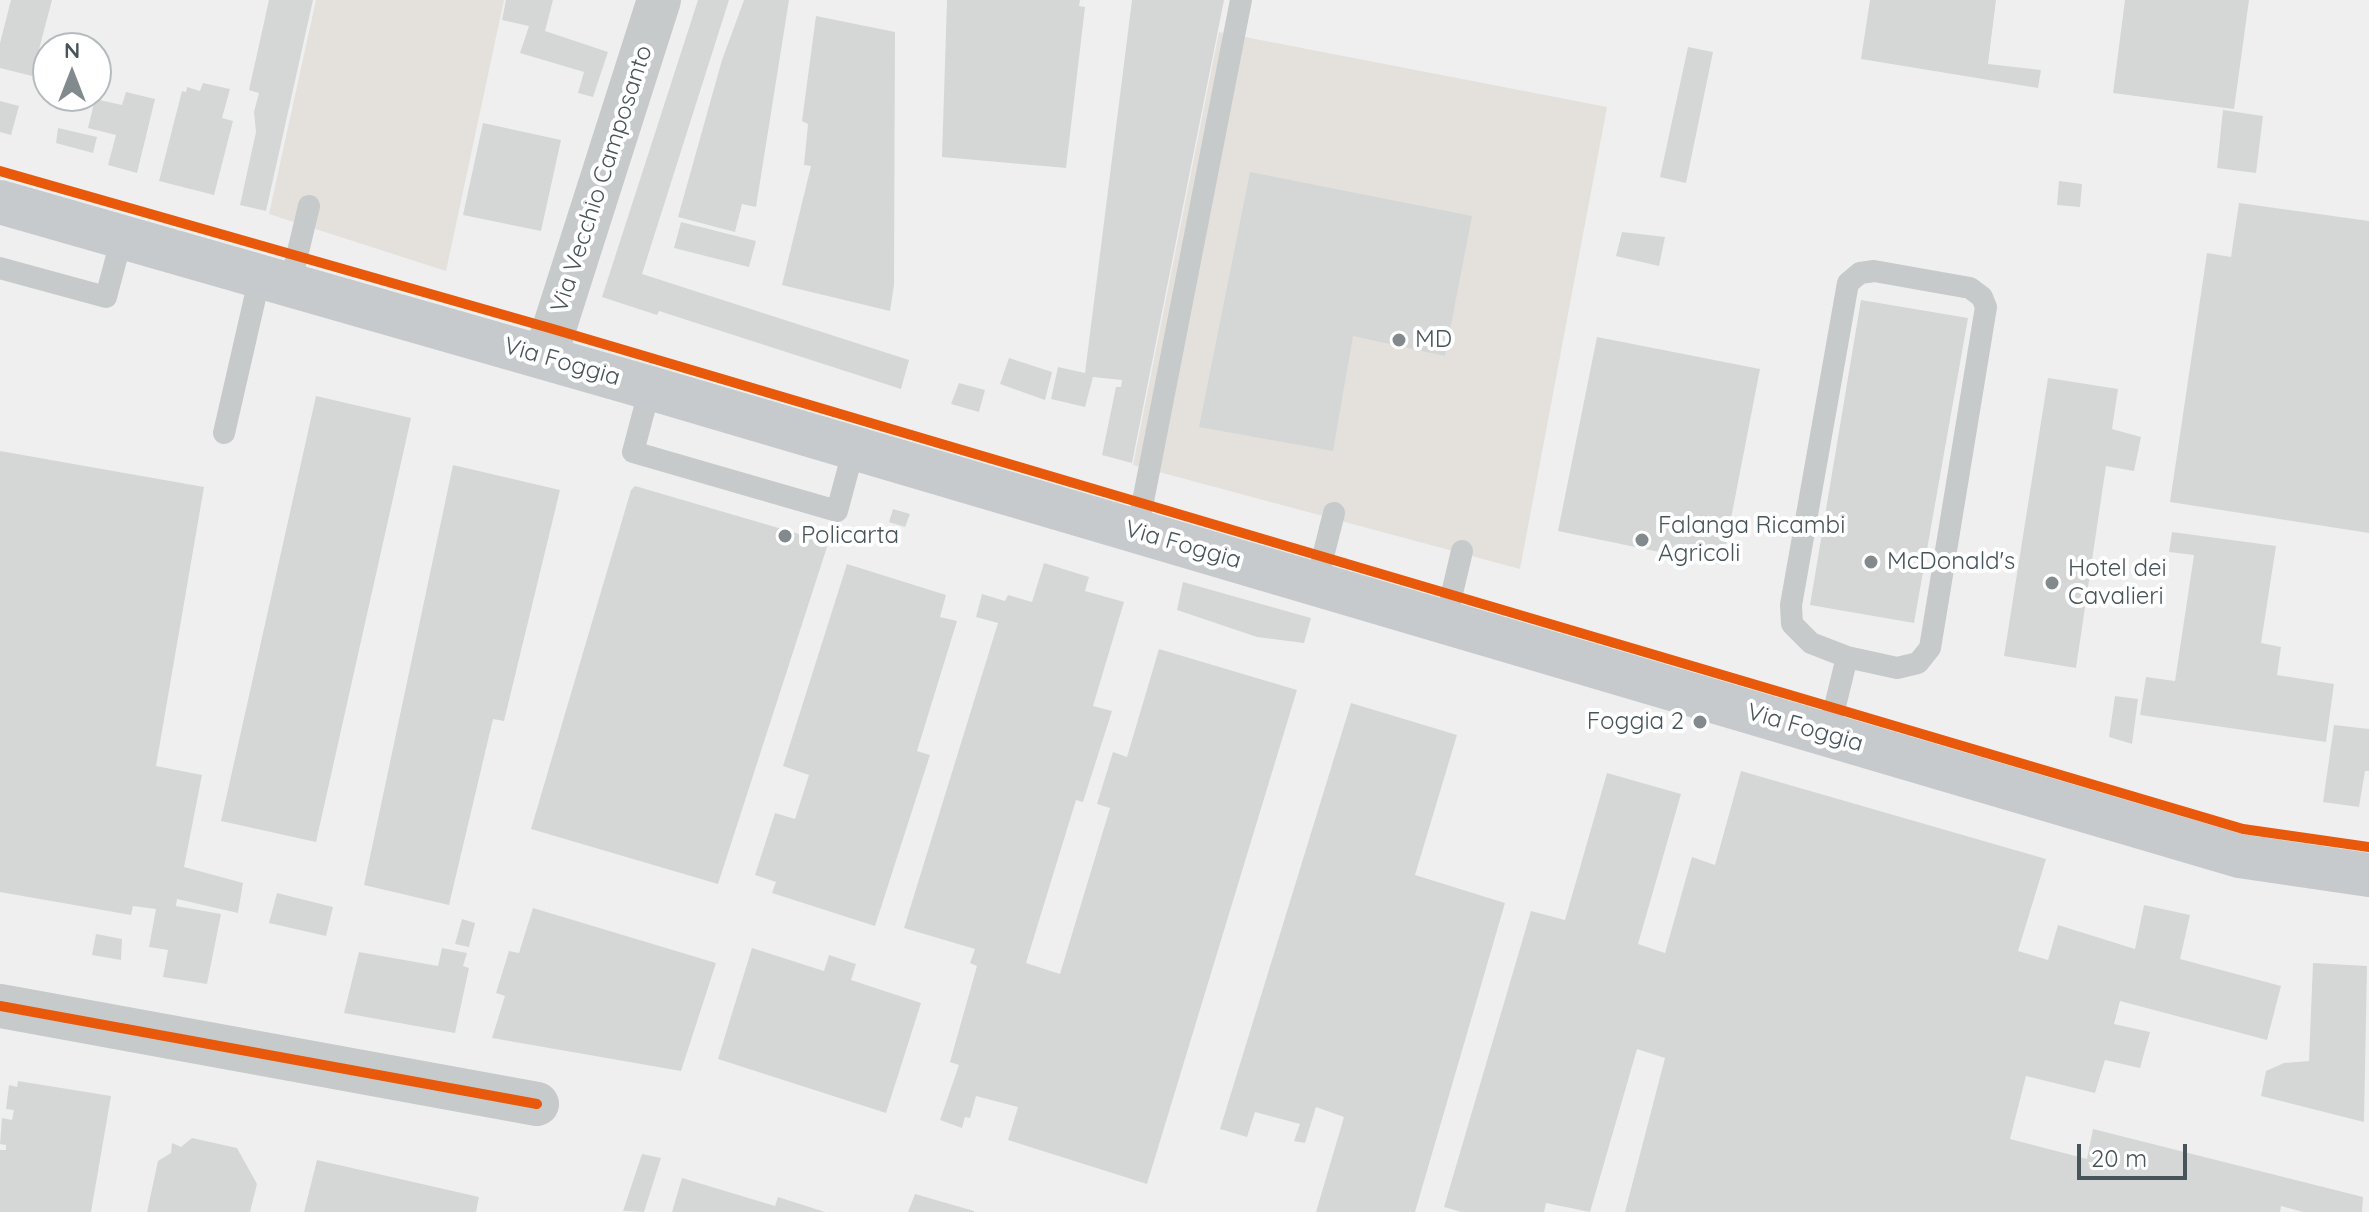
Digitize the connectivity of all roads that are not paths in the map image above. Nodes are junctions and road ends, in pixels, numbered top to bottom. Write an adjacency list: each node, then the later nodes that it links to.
1 (659, 0): 8 (street, Via Vecchio Camposanto)
2 (1241, 0): 13 (lane)
3 (0, 202): 5 (main road, Via Foggia)
4 (309, 206): 7 (lane)
5 (122, 237): 6 (lane); 7 (main road, Via Foggia)
6 (0, 268)
7 (275, 280): 8 (main road, Via Foggia); 10 (lane)
8 (545, 357): 9 (main road, Via Foggia)
9 (650, 388): 11 (main road, Via Foggia); 11 (lane)
10 (224, 433)
11 (854, 448): 13 (main road, Via Foggia)
12 (1334, 513): 15 (lane)
13 (1137, 532): 15 (main road, Via Foggia)
14 (1462, 551): 16 (lane)
15 (1316, 584): 16 (main road, Via Foggia)
16 (1445, 623): 18 (main road, Via Foggia)
17 (1847, 657): 17 (lane); 18 (lane)
18 (1828, 735): 19 (main road, Via Foggia)
19 (2369, 875)
20 (0, 1006): 21 (street)
21 (537, 1104)

